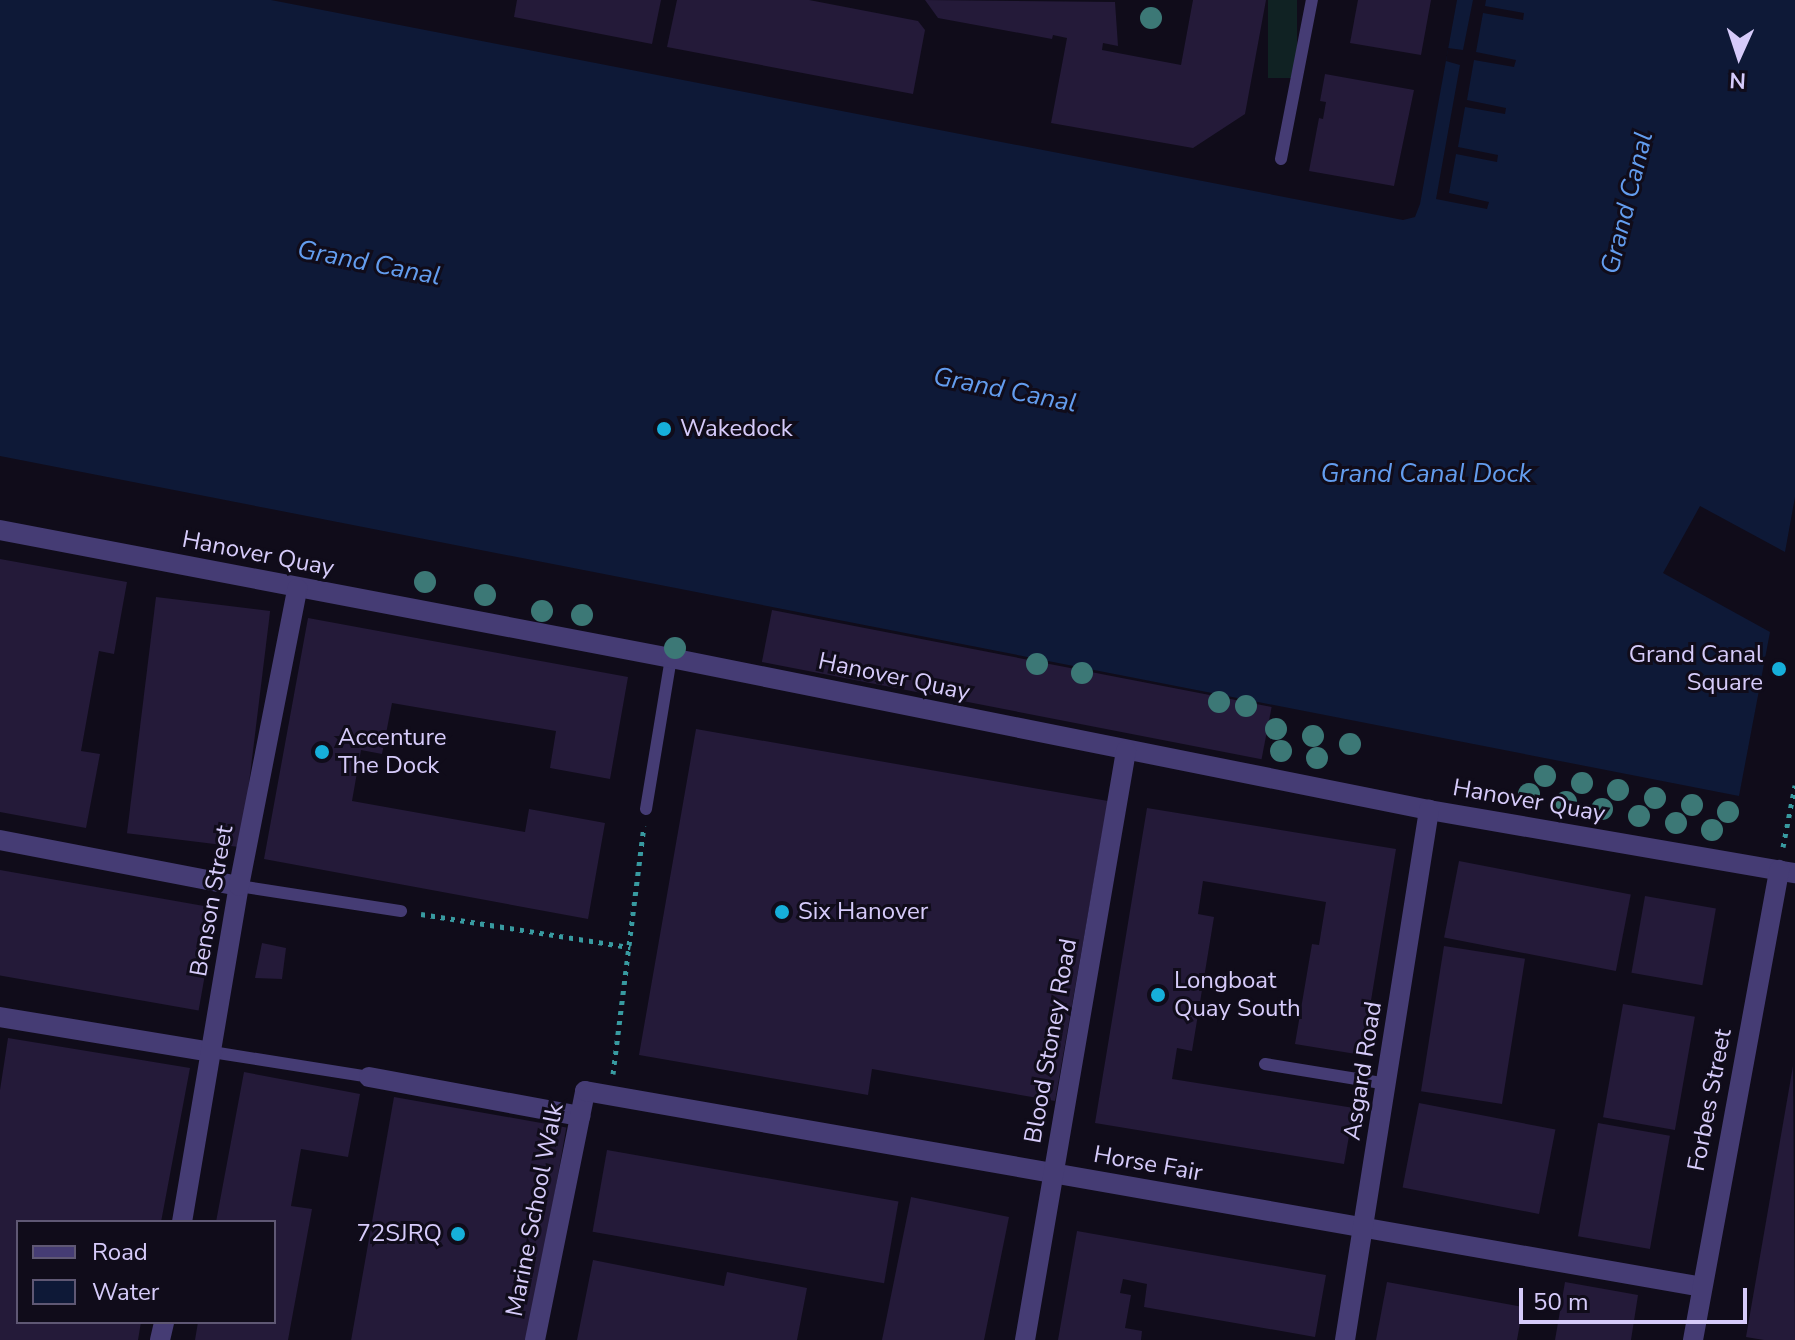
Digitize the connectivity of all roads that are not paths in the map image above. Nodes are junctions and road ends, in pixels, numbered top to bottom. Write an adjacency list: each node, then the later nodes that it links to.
1 (1312, 0): 2 (lane)
2 (1281, 159)
3 (0, 530): 4 (street, Hanover Quay)
4 (297, 589): 5 (street, Hanover Quay); 11 (street, Benson Street)
5 (671, 658): 6 (street, Hanover Quay); 7 (lane)
6 (1126, 751): 8 (street, Hanover Quay); 20 (street, Blood Stoney Road)
7 (646, 809)
8 (1429, 810): 10 (street, Hanover Quay); 17 (street, Asgard Road)
9 (0, 840): 11 (street)
10 (1787, 871): 23 (street, Forbes Street)
11 (239, 886): 12 (lane); 14 (street, Benson Street)
12 (401, 911)
13 (0, 1017): 14 (street)
14 (212, 1052): 16 (lane); 21 (street, Benson Street)
15 (1265, 1064): 17 (lane)
16 (369, 1077): 19 (street)
17 (1387, 1084): 22 (street, Asgard Road)
18 (585, 1091): 19 (street, Marine School Walk); 20 (street, Horse Fair)
19 (580, 1116): 24 (street, Marine School Walk)
20 (1056, 1173): 22 (street, Horse Fair); 25 (street, Blood Stoney Road)
21 (182, 1220)
22 (1365, 1229): 23 (street, Horse Fair); 26 (street, Asgard Road)
23 (1702, 1287): 27 (street, Forbes Street)
24 (535, 1340)
25 (1025, 1340)
26 (1345, 1340)
27 (1693, 1340)

